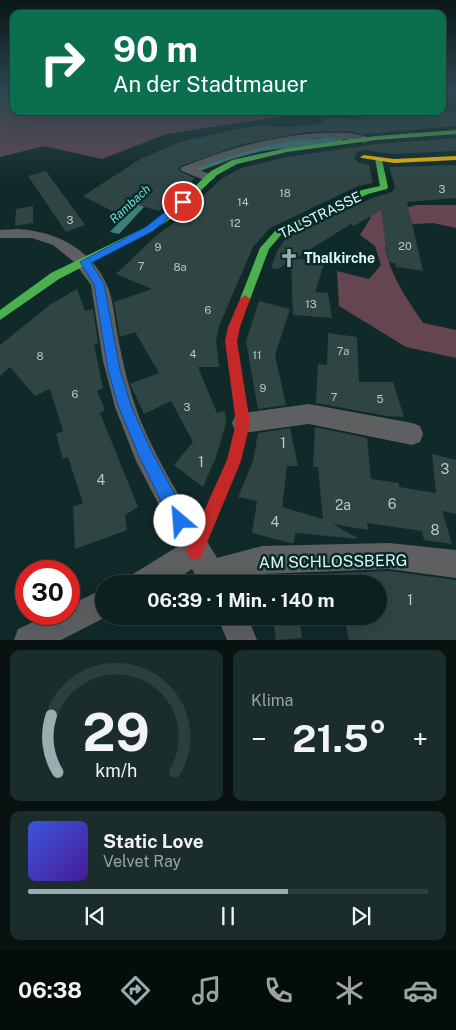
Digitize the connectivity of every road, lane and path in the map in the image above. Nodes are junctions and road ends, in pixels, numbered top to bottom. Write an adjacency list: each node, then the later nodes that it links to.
1 (456, 132): 2 (main road)
2 (365, 140): 3 (main road); 6 (street)
3 (334, 145): 5 (main road); 6 (main road)
4 (456, 158): 5 (main road)
5 (378, 160): 10 (main road, TALSTRASSE)
6 (209, 178): 8 (main road)
7 (0, 234): 8 (street)
8 (85, 262): 9 (main road); 12 (street)
9 (0, 316)
10 (243, 423): 11 (street); 12 (main road, TALSTRASSE)
11 (412, 434)
12 (196, 551): 14 (street); 15 (street)
13 (456, 564): 16 (street, AM SCHLOSSBERG)
14 (159, 575)
15 (211, 575)
16 (223, 575)
17 (95, 607): 19 (street)
18 (236, 625): 20 (street)
19 (28, 640)
20 (242, 640)

